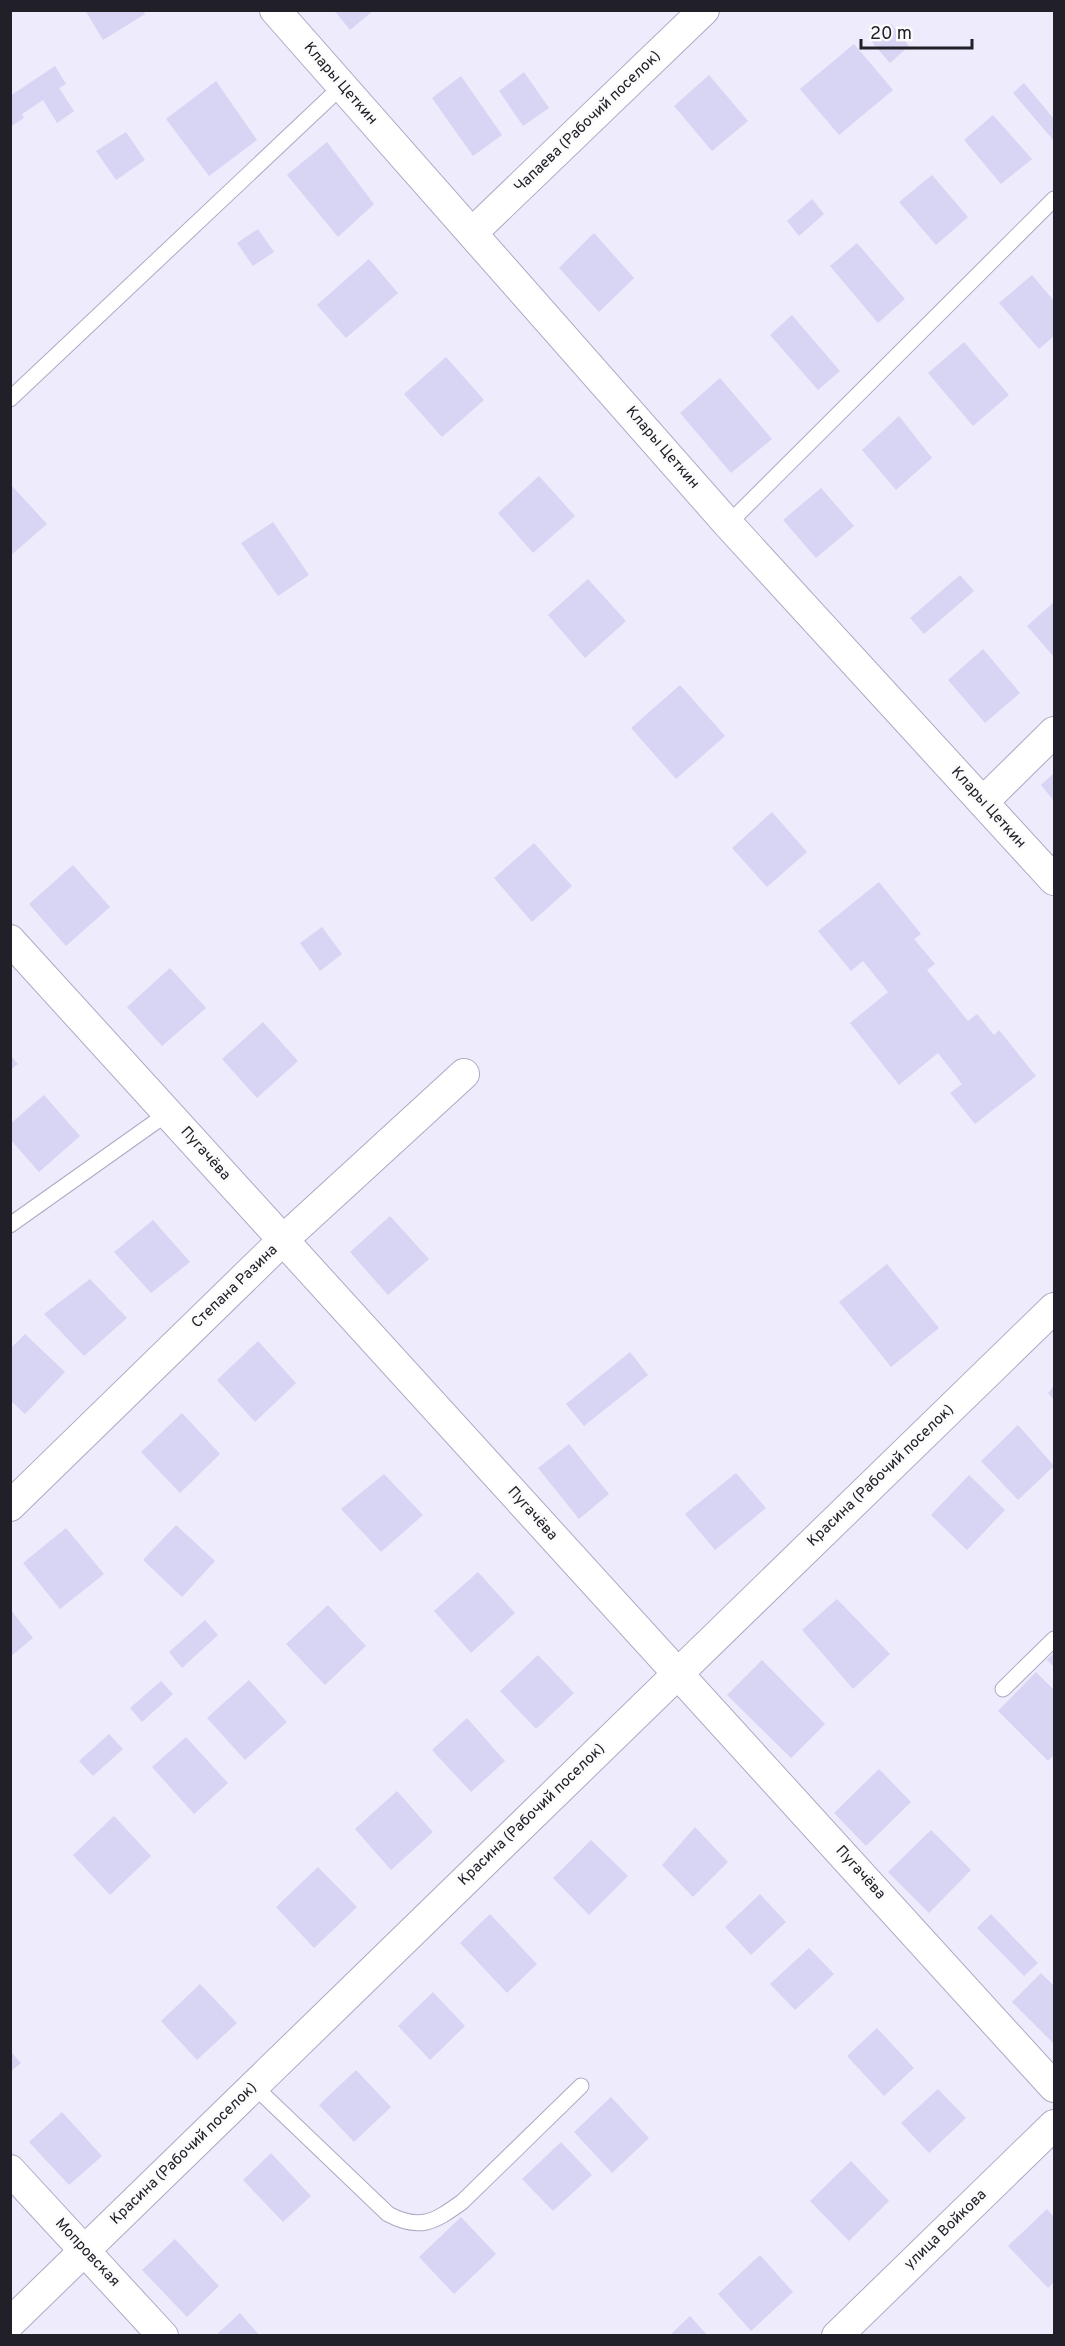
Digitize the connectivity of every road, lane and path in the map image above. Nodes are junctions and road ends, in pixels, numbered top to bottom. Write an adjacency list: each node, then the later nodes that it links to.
1 (276, 10): 3 (street, Клары Цеткин)
2 (704, 10): 5 (street, Чапаева (Рабочий поселок))
3 (342, 86): 5 (street, Клары Цеткин); 6 (lane)
4 (1054, 199): 7 (lane)
5 (472, 233): 7 (street, Клары Цеткин)
6 (10, 399)
7 (728, 524): 9 (street, Клары Цеткин)
8 (1054, 732): 9 (street)
9 (983, 802): 10 (street, Клары Цеткин)
10 (1054, 880)
11 (10, 940): 13 (street, Пугачёва)
12 (464, 1074): 15 (street, Степана Разина)
13 (168, 1113): 14 (lane); 15 (street, Пугачёва)
14 (10, 1225)
15 (283, 1240): 17 (street, Степана Разина); 19 (street, Пугачёва)
16 (1054, 1308): 19 (street, Красина (Рабочий поселок))
17 (10, 1506)
18 (1054, 1639): 20 (lane)
19 (677, 1673): 21 (street, Красина (Рабочий поселок)); 23 (street, Пугачёва)
20 (1003, 1689)
21 (254, 2086): 22 (lane); 26 (street, Красина (Рабочий поселок))
22 (581, 2086)
23 (1054, 2087)
24 (1054, 2125): 29 (street, улица Войкова)
25 (10, 2170): 26 (street, Мопровская)
26 (85, 2250): 27 (street, Красина (Рабочий поселок)); 28 (street, Мопровская)
27 (10, 2323)
28 (163, 2336)
29 (837, 2336)

